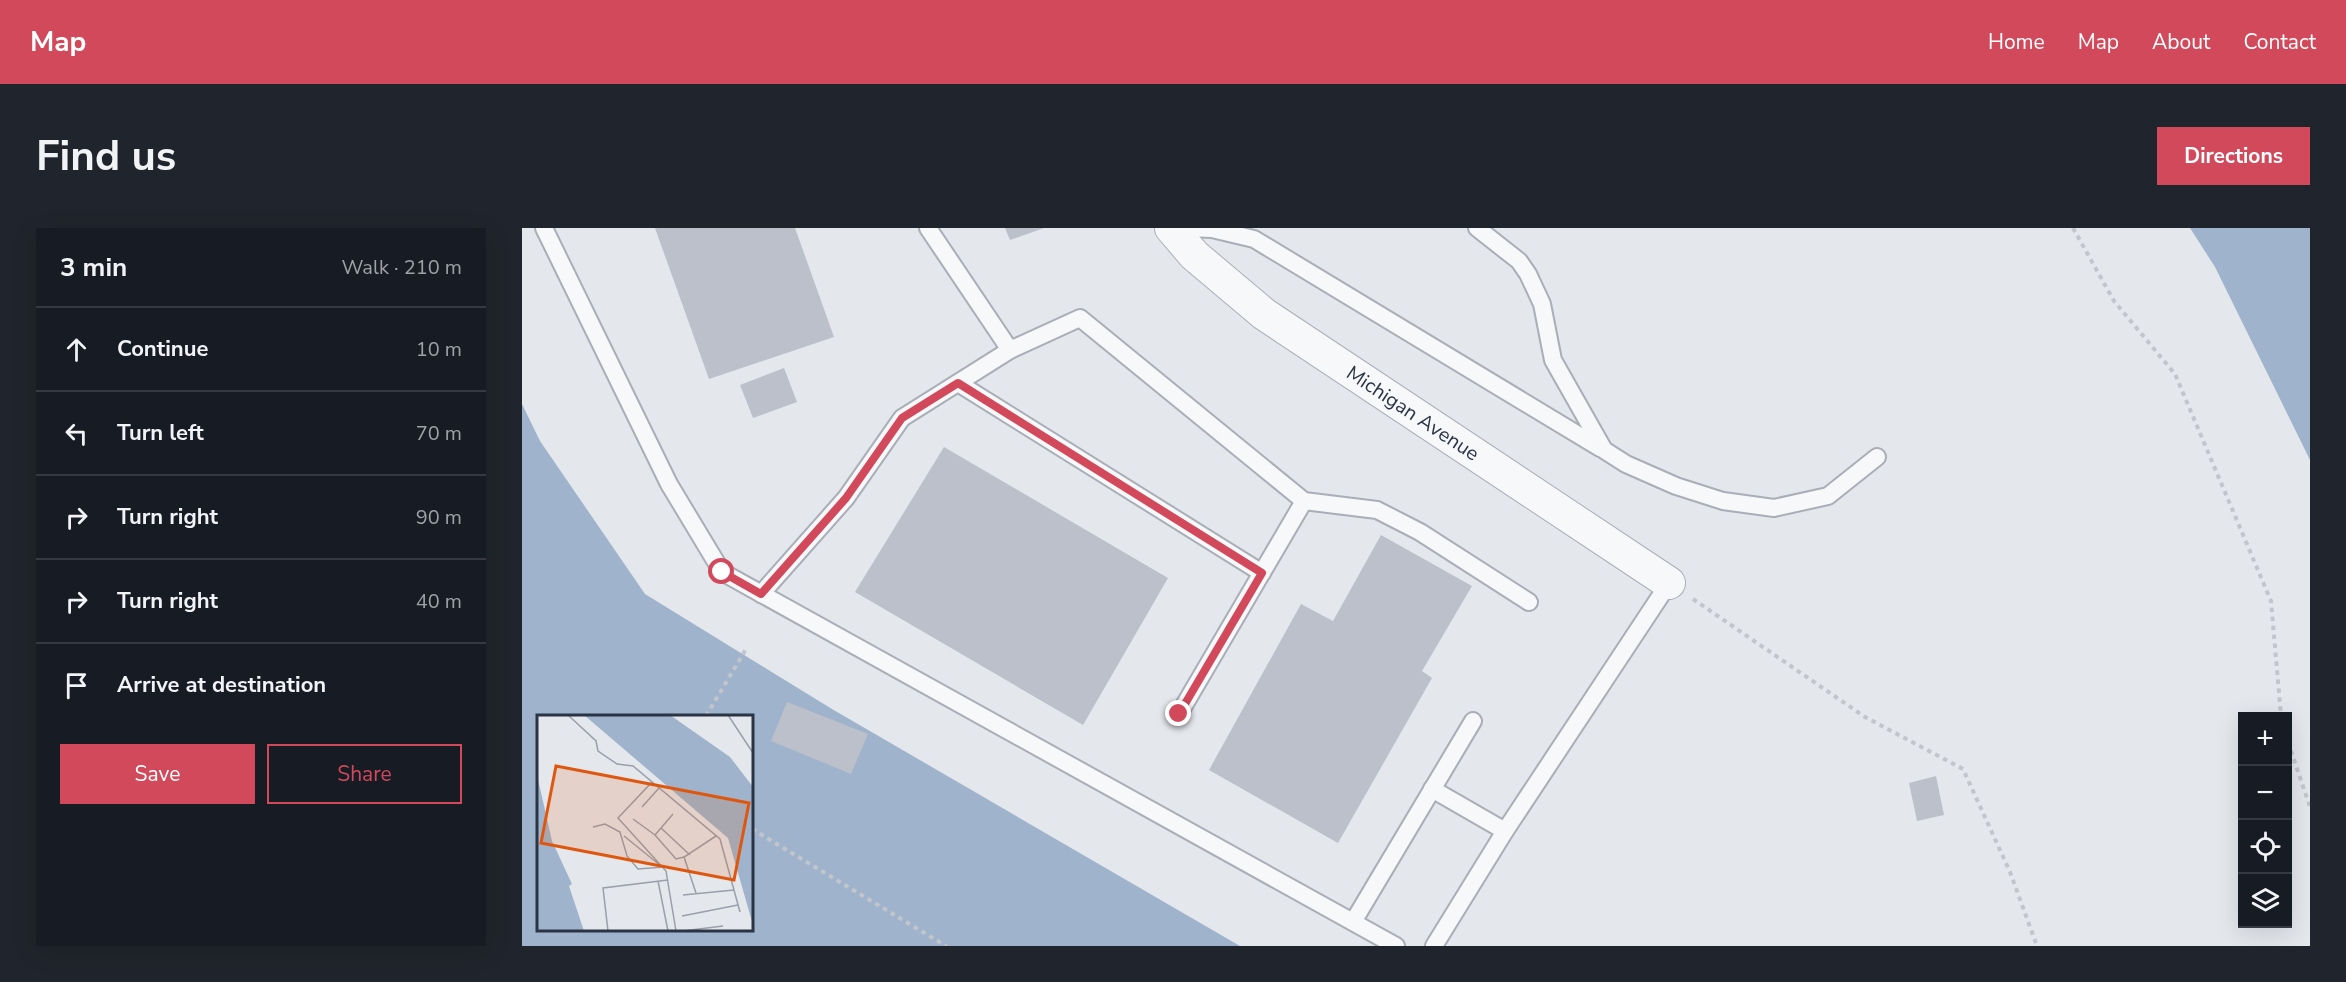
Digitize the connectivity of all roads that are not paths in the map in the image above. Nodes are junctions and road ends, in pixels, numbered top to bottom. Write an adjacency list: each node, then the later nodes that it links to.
1 (544, 228): 13 (lane)
2 (928, 228): 6 (lane)
3 (1171, 228): 12 (street, Michigan Avenue)
4 (1185, 228): 8 (lane)
5 (1477, 228): 8 (lane)
6 (1010, 350): 7 (lane); 10 (lane)
7 (958, 383): 11 (lane); 13 (lane)
8 (1604, 450): 9 (lane)
9 (1877, 457)
10 (1305, 501): 11 (lane); 14 (lane)
11 (1262, 573): 15 (lane)
12 (1670, 583): 18 (lane)
13 (761, 594): 19 (lane)
14 (1528, 602)
15 (1179, 714)
16 (1473, 721): 17 (lane)
17 (1432, 789): 18 (lane); 19 (lane)
18 (1505, 831): 21 (lane)
19 (1353, 922): 20 (lane)
20 (1396, 946)
21 (1434, 946)

